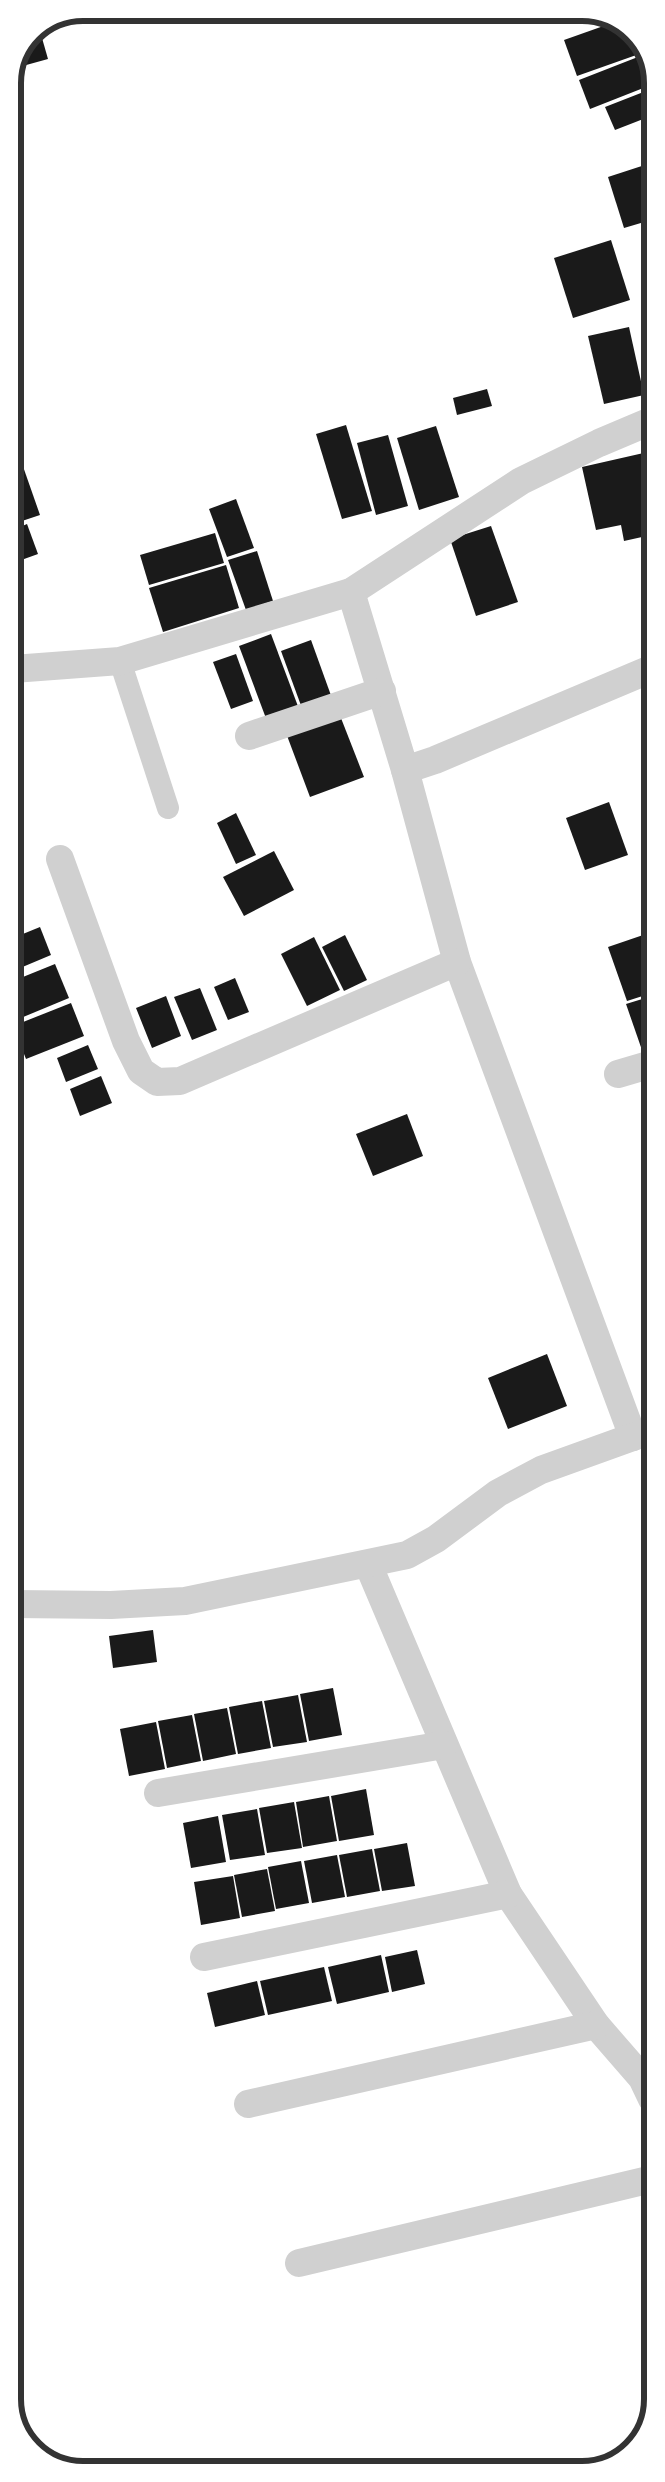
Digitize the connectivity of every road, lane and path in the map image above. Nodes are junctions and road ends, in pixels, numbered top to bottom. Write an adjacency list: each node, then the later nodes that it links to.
1 (644, 424): 2 (street)
2 (351, 592): 3 (street); 6 (street)
3 (120, 661): 4 (street); 9 (lane)
4 (21, 668)
5 (644, 672): 8 (street)
6 (382, 691): 7 (street); 8 (street)
7 (249, 736)
8 (405, 770): 11 (street)
9 (168, 808)
10 (60, 859): 11 (street)
11 (457, 962): 14 (street)
12 (644, 1066): 13 (street)
13 (618, 1074)
14 (643, 1434): 15 (street)
15 (368, 1564): 16 (street); 17 (street)
16 (21, 1604)
17 (444, 1746): 18 (street); 19 (street)
18 (158, 1793)
19 (508, 1894): 20 (street); 21 (street)
20 (204, 1956)
21 (596, 2025): 22 (street); 23 (street)
22 (644, 2082)
23 (248, 2104)
24 (644, 2181): 25 (street)
25 (300, 2263)

